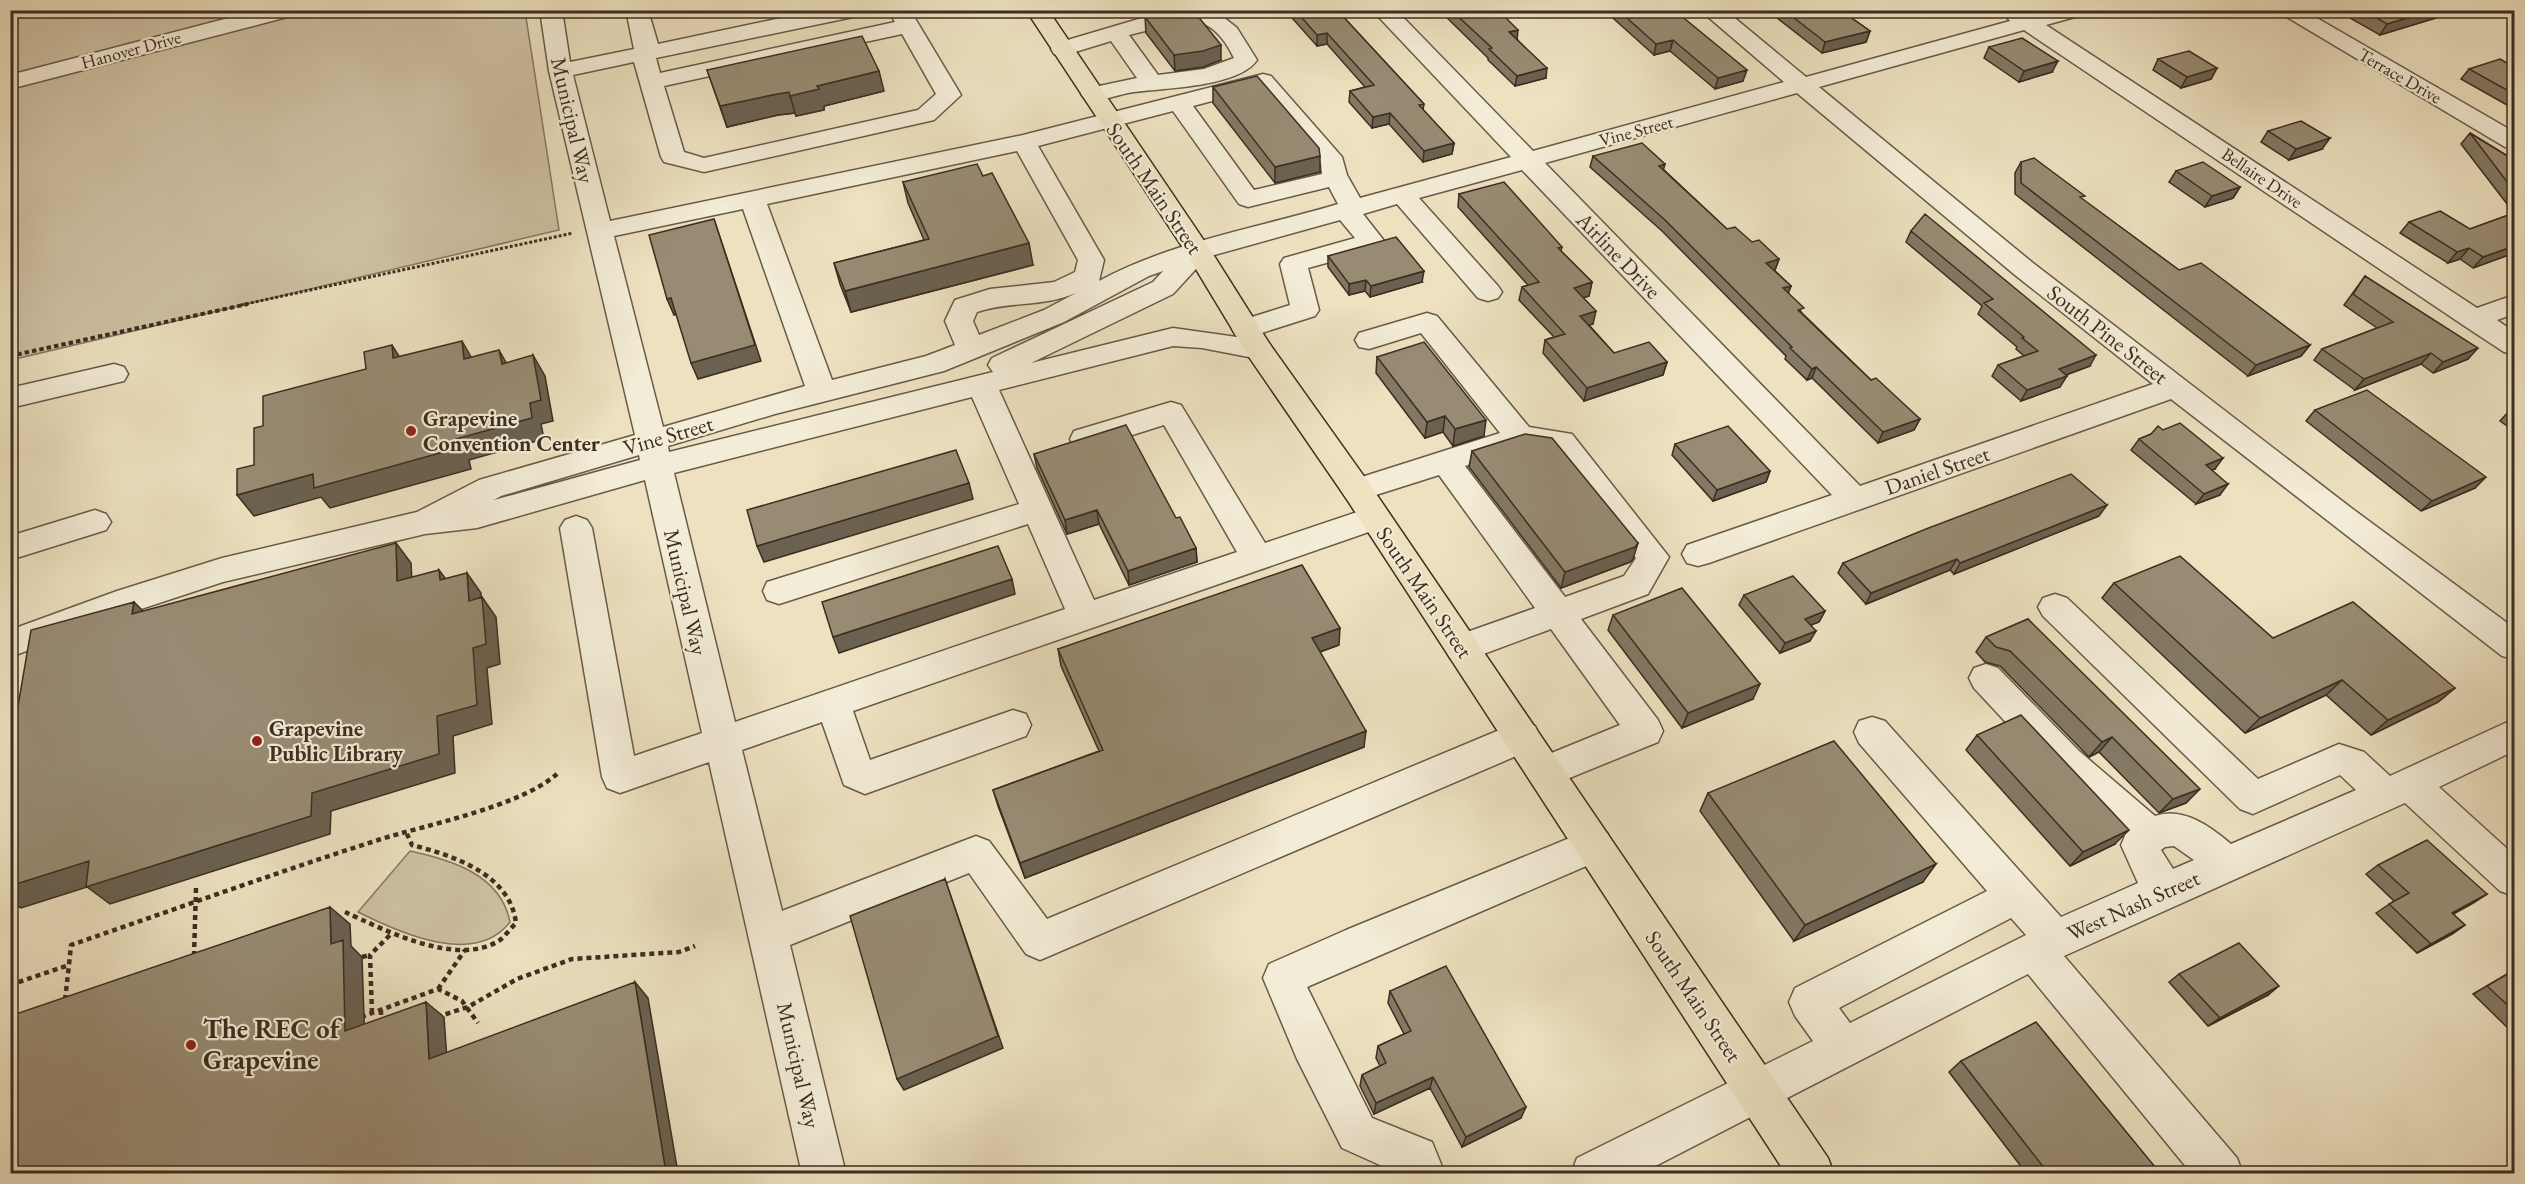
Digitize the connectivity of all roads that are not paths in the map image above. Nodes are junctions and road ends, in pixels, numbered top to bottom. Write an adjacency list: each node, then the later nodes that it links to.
1 (287, 10): 16 (street, Hanover Drive)
2 (551, 10): 15 (street, Municipal Way)
3 (637, 10): 14 (street)
4 (853, 10): 11 (street)
5 (1383, 10): 25 (street, Airline Drive)
6 (1711, 10): 19 (street, South Pine Street)
7 (2074, 10): 9 (street, Vine Street)
8 (2286, 10): 24 (street, Terrace Drive)
9 (2019, 17): 19 (street, Vine Street); 34 (street, Bellaire Drive)
10 (903, 18): 17 (street); 17 (street)
11 (770, 19): 14 (street)
12 (1115, 22): 13 (street); 18 (street); 18 (street)
13 (1049, 29): 20 (main road, South Main Street)
14 (643, 54): 15 (street); 17 (street)
15 (560, 71): 30 (street, Municipal Way)
16 (10, 82)
17 (651, 82)
18 (1152, 83): 20 (street)
19 (1803, 84): 25 (street, Vine Street); 41 (street, South Pine Street)
20 (1093, 94): 22 (main road, South Main Street)
21 (1178, 102): 22 (street); 26 (street); 26 (street)
22 (1111, 122): 23 (street); 31 (main road, South Main Street)
23 (1024, 142): 28 (street); 38 (street)
24 (2514, 142)
25 (1527, 160): 27 (street, Vine Street); 49 (street, Airline Drive)
26 (1336, 178): 29 (street)
27 (1403, 195): 29 (street, Vine Street); 32 (street)
28 (753, 200): 30 (street); 42 (street)
29 (1350, 209): 31 (street, Vine Street); 35 (street)
30 (586, 232): 46 (street, Municipal Way)
31 (1198, 251): 35 (main road, South Main Street); 38 (street, Vine Street); 44 (street, Vine Street)
32 (1488, 292)
33 (2514, 304): 34 (street)
34 (2473, 319): 37 (street, Bellaire Drive)
35 (1253, 340): 40 (street, Vine Street); 50 (main road, South Main Street)
36 (1369, 340): 45 (street)
37 (2514, 345)
38 (972, 350): 42 (street, Vine Street)
39 (114, 374): 43 (street)
40 (982, 386): 44 (street, Vine Street); 48 (street)
41 (2176, 387): 49 (street, Daniel Street); 62 (street, South Pine Street)
42 (822, 392): 46 (street, Vine Street)
43 (10, 399)
44 (930, 399): 46 (street, Vine Street)
45 (1520, 436): 47 (street); 59 (street)
46 (654, 453): 61 (street, Vine Street); 70 (street, Municipal Way)
47 (1445, 461): 50 (street); 59 (street)
48 (1014, 462): 51 (street); 56 (street)
49 (1854, 499): 55 (street, Daniel Street)
50 (1366, 504): 56 (street); 63 (main road, South Main Street)
51 (1036, 510): 57 (street); 60 (street)
52 (95, 522): 54 (street)
53 (576, 528): 70 (street)
54 (10, 548)
55 (1698, 554)
56 (1257, 558): 60 (street)
57 (778, 591)
58 (2055, 607): 73 (street)
59 (1560, 613): 63 (street); 71 (street)
60 (1085, 615): 65 (street)
61 (10, 645)
62 (2514, 646)
63 (1462, 648): 69 (main road, South Main Street)
64 (1986, 678): 74 (street)
65 (833, 703): 66 (street); 70 (street)
66 (1013, 724)
67 (1872, 732): 80 (street)
68 (2514, 734): 72 (street, West Nash Street)
69 (1522, 737): 71 (main road, South Main Street); 81 (street)
70 (722, 742): 81 (street, Municipal Way)
71 (1545, 772): 76 (main road, South Main Street)
72 (2398, 789): 73 (street); 75 (street, West Nash Street); 78 (street)
73 (2253, 798): 75 (street)
74 (2149, 834): 77 (street); 79 (street)
75 (2290, 836): 77 (street, West Nash Street)
76 (1594, 845): 84 (main road, South Main Street); 86 (street)
77 (2226, 864): 79 (street, West Nash Street)
78 (2514, 879)
79 (2166, 890): 82 (street, West Nash Street)
80 (2016, 896): 82 (street); 83 (street)
81 (768, 935): 85 (street, Municipal Way)
82 (2045, 945): 83 (street, West Nash Street); 89 (street)
83 (1843, 1048): 84 (street, West Nash Street)
84 (1757, 1091): 87 (street, West Nash Street); 88 (main road, South Main Street)
85 (825, 1173)
86 (1423, 1173)
87 (1593, 1173)
88 (1812, 1173)
89 (2221, 1173)

